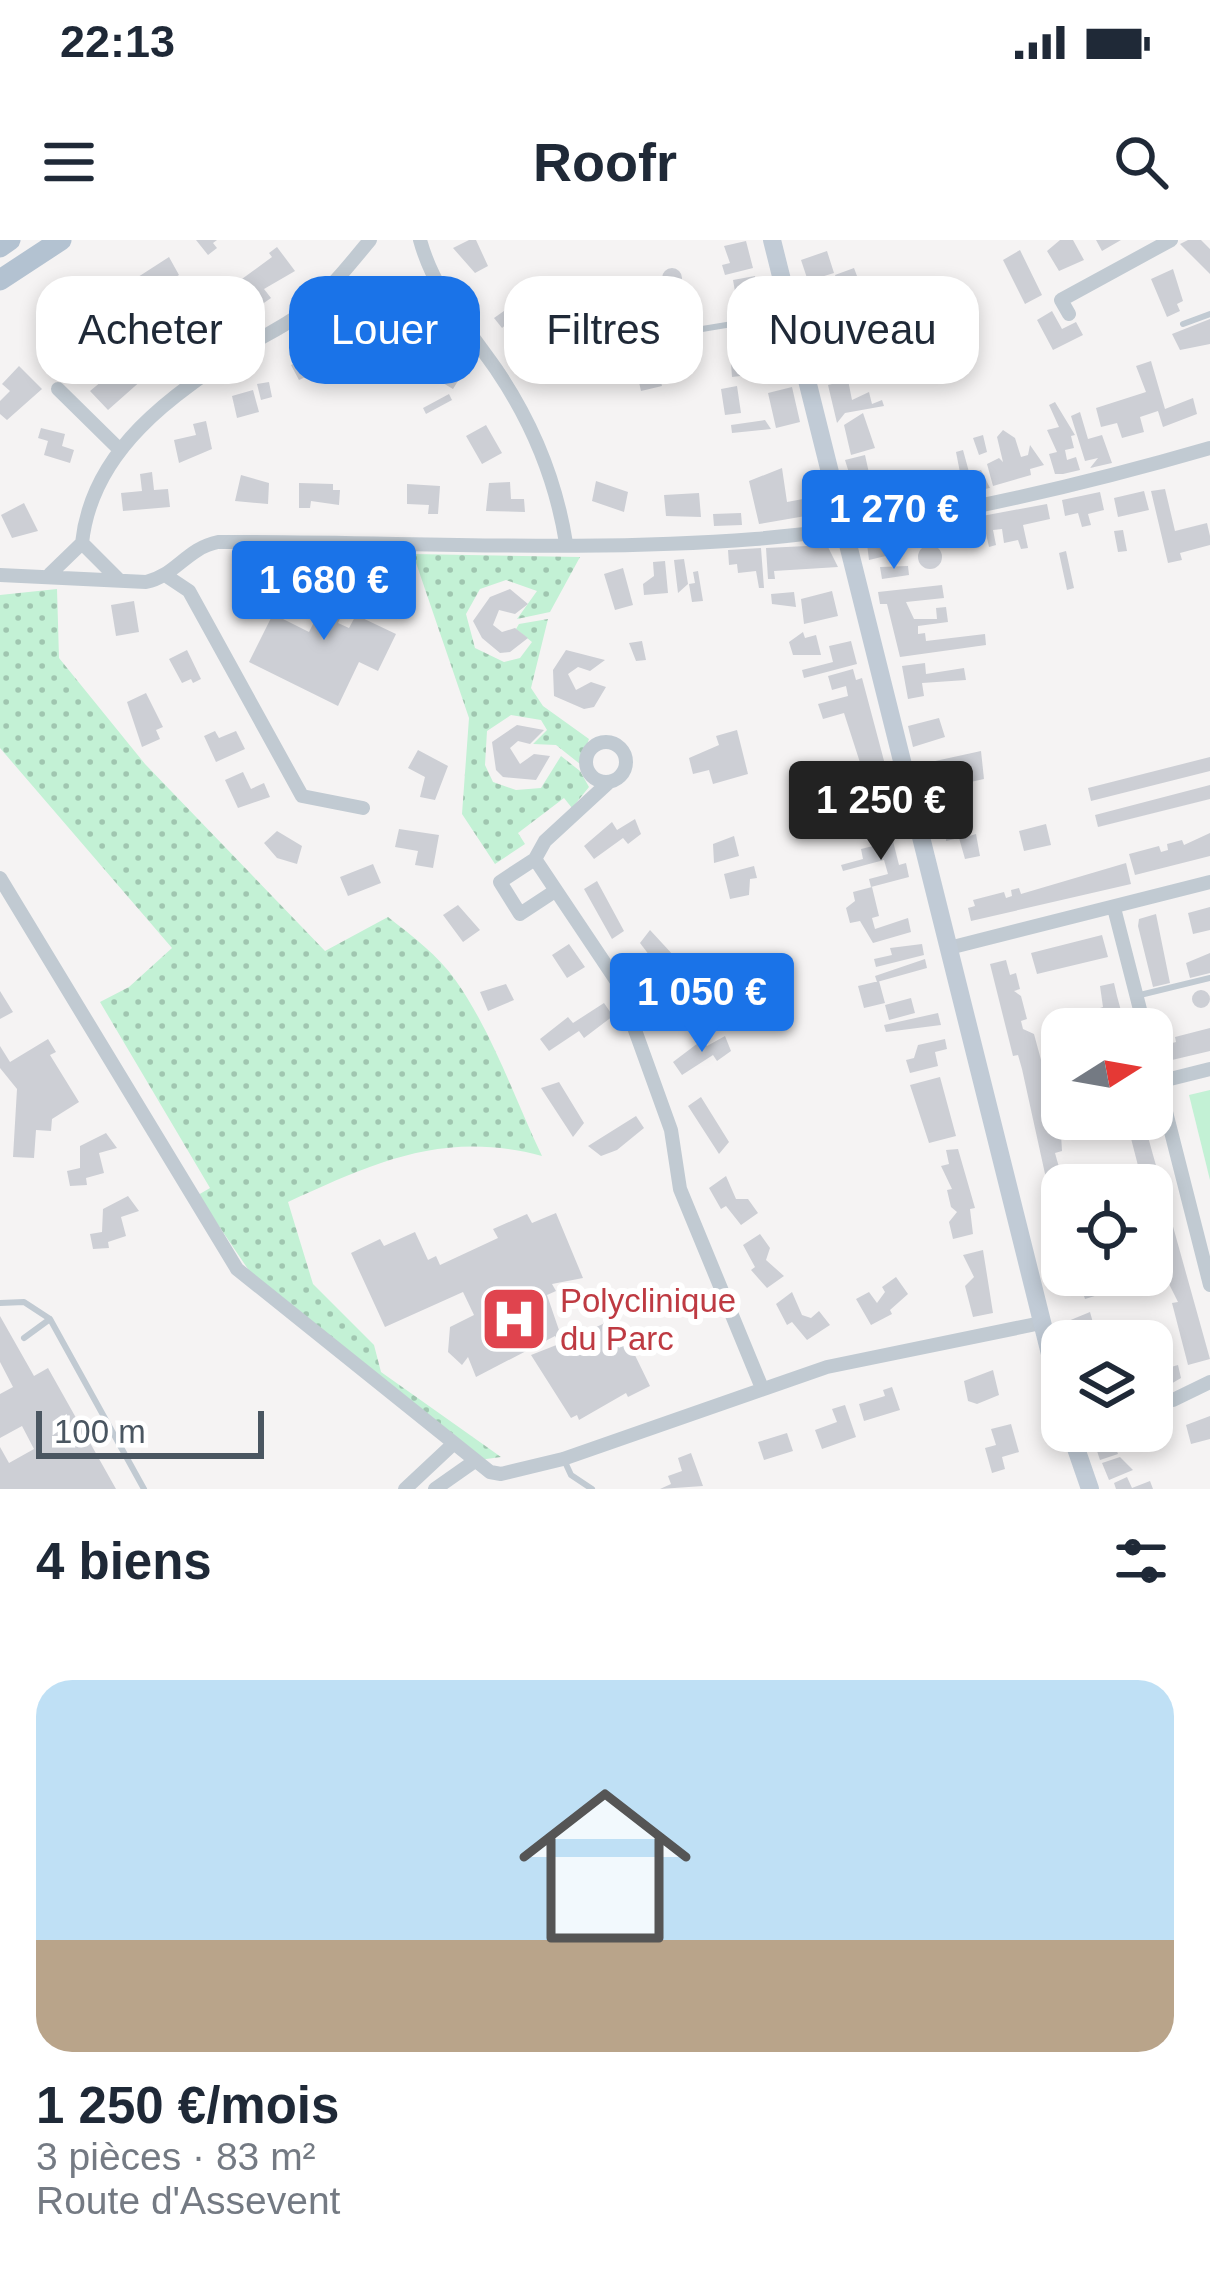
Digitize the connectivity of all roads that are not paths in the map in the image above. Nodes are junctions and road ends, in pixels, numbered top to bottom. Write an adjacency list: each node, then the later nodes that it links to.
1 (10, 240): 7 (main road)
2 (61, 240): 11 (main road)
3 (370, 240): 8 (street)
4 (420, 240): 9 (street)
5 (772, 240): 10 (street)
6 (1171, 240): 12 (street)
7 (0, 247)
8 (338, 276)
9 (433, 276)
10 (781, 276)
11 (0, 280)
12 (1069, 314)
13 (1210, 314): 14 (lane)
14 (1183, 324)
15 (480, 349): 23 (street)
16 (193, 384): 20 (street)
17 (808, 384): 21 (street)
18 (58, 389): 20 (street)
19 (1210, 448): 21 (street)
20 (119, 449): 22 (street)
21 (843, 527): 23 (street); 35 (street)
22 (82, 543): 24 (street); 27 (street)
23 (566, 544): 25 (street)
24 (50, 574): 26 (street); 27 (street)
25 (165, 574): 27 (street); 29 (street)
26 (0, 575)
27 (119, 580)
28 (608, 783): 30 (street)
29 (363, 808)
30 (535, 859): 33 (street); 33 (street)
31 (0, 878): 51 (street)
32 (1210, 881): 34 (street)
33 (556, 891): 49 (street)
34 (1114, 908): 35 (street); 37 (street)
35 (949, 948): 45 (street)
36 (1210, 978): 37 (lane)
37 (1136, 995): 38 (street)
38 (1139, 1008)
39 (1210, 1069): 40 (street)
40 (1173, 1078)
41 (1173, 1140): 42 (street)
42 (1210, 1285)
43 (0, 1303): 44 (lane)
44 (50, 1319): 47 (lane); 55 (lane)
45 (1041, 1320)
46 (1041, 1323): 49 (street)
47 (24, 1338)
48 (1210, 1382): 50 (street)
49 (762, 1388): 53 (street)
50 (1173, 1400)
51 (451, 1446): 54 (street); 56 (street)
52 (1077, 1452): 59 (street)
53 (563, 1459): 54 (street); 58 (lane)
54 (472, 1462): 57 (street)
55 (144, 1489)
56 (405, 1489)
57 (435, 1489)
58 (592, 1489)
59 (1090, 1489)

